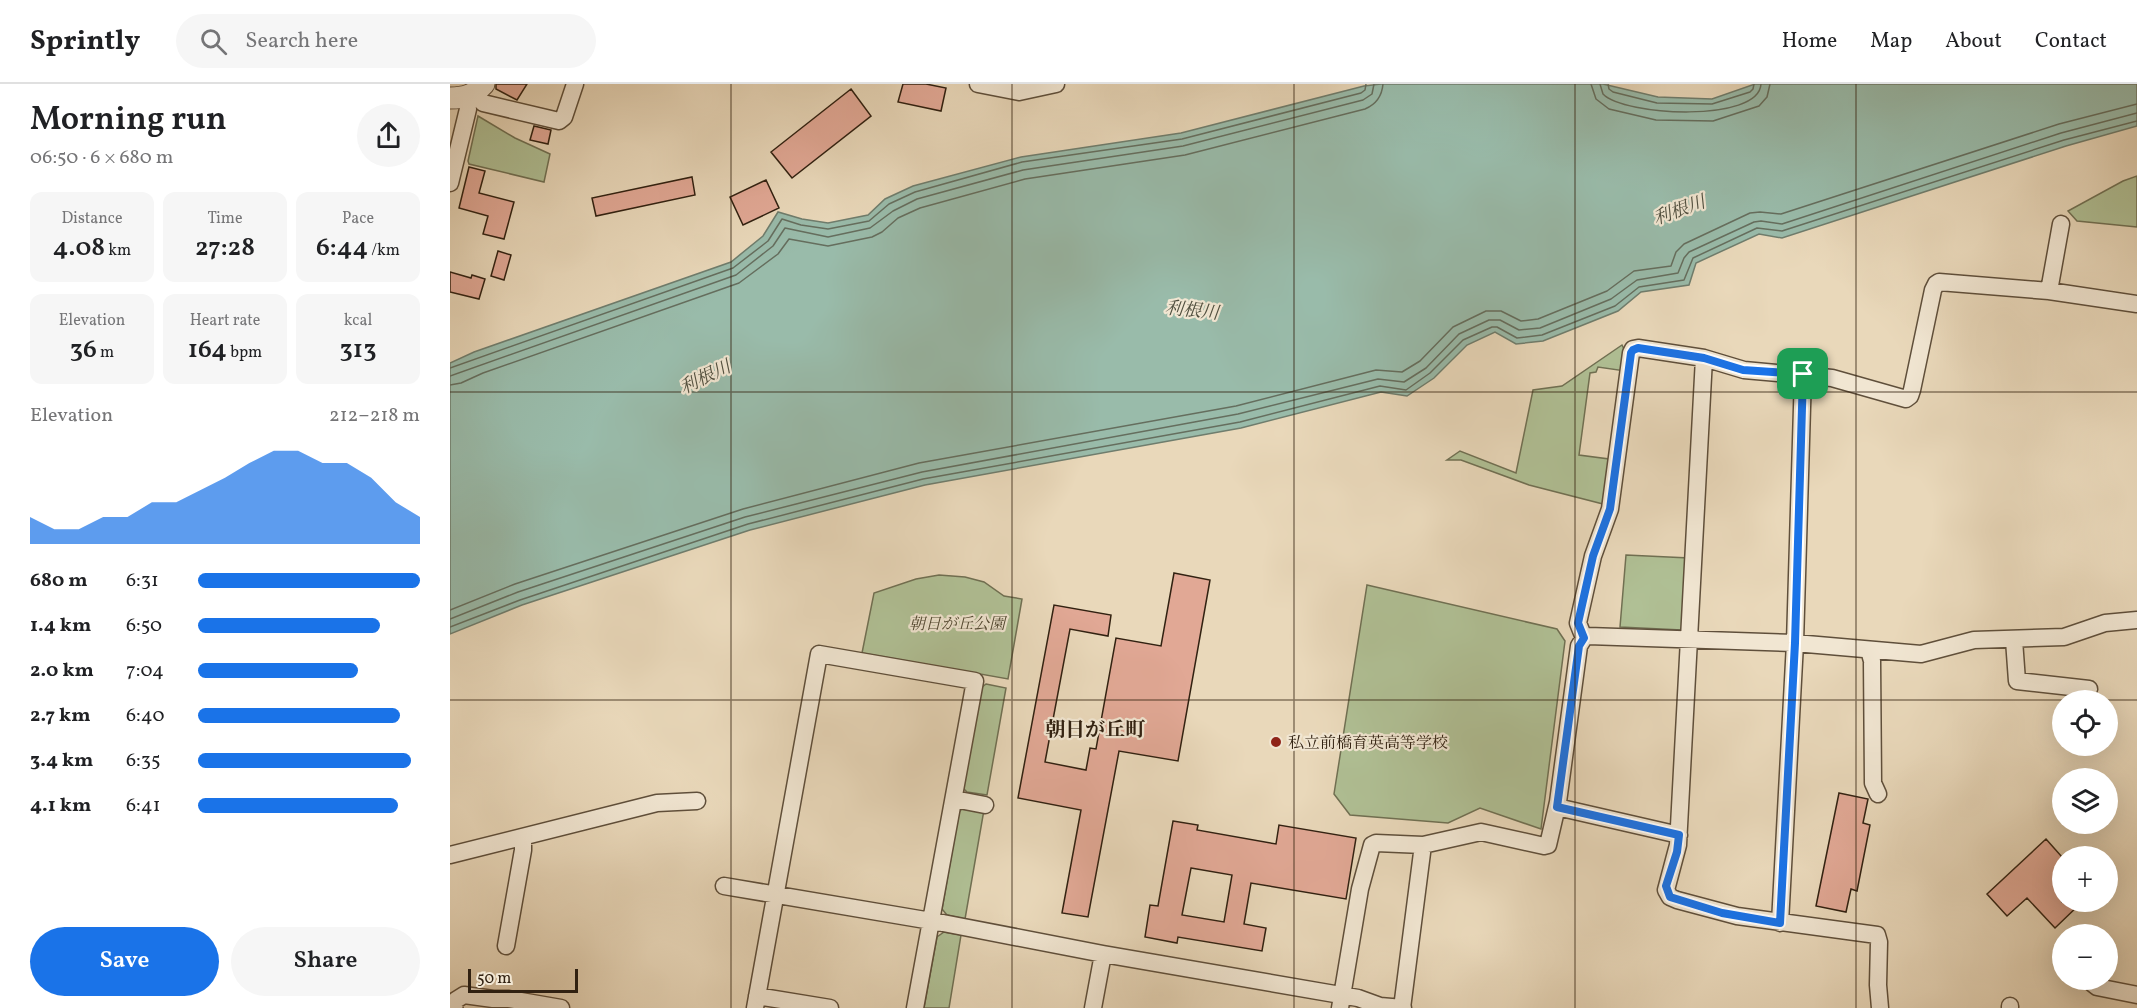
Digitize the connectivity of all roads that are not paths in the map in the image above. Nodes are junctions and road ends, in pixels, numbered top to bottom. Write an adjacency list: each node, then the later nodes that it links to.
1 (575, 84): 4 (street)
2 (978, 84): 3 (street)
3 (1056, 84)
4 (468, 93): 5 (street)
5 (450, 183)
6 (2061, 224): 7 (street)
7 (2049, 291): 8 (street); 10 (street)
8 (2137, 304)
9 (1704, 358): 10 (street); 12 (street); 13 (street)
10 (1803, 374): 15 (street)
11 (2137, 620): 14 (street)
12 (1584, 638): 13 (street); 22 (street)
13 (1689, 640): 15 (street); 23 (street)
14 (2014, 640): 16 (street); 17 (street)
15 (1795, 643): 16 (street); 30 (street)
16 (1869, 650): 18 (street)
17 (2089, 688)
18 (1878, 794)
19 (954, 799): 21 (street); 28 (street); 29 (street)
20 (697, 801): 24 (street)
21 (985, 805)
22 (1557, 807): 23 (street); 25 (street)
23 (1679, 835): 30 (street)
24 (523, 837): 26 (street); 31 (street)
25 (1423, 845): 36 (street); 42 (street)
26 (450, 855)
27 (724, 886): 28 (street)
28 (774, 894): 29 (street); 35 (street)
29 (931, 921): 32 (street); 40 (street)
30 (1780, 923): 43 (street)
31 (506, 946)
32 (1104, 954): 36 (street); 41 (street)
33 (2112, 990): 34 (street)
34 (2137, 995)
35 (756, 1002): 39 (street)
36 (1341, 1002): 42 (street)
37 (553, 1007): 38 (street)
38 (454, 1008)
39 (830, 1008)
40 (915, 1008)
41 (1093, 1008)
42 (1403, 1008)
43 (1880, 1008)

